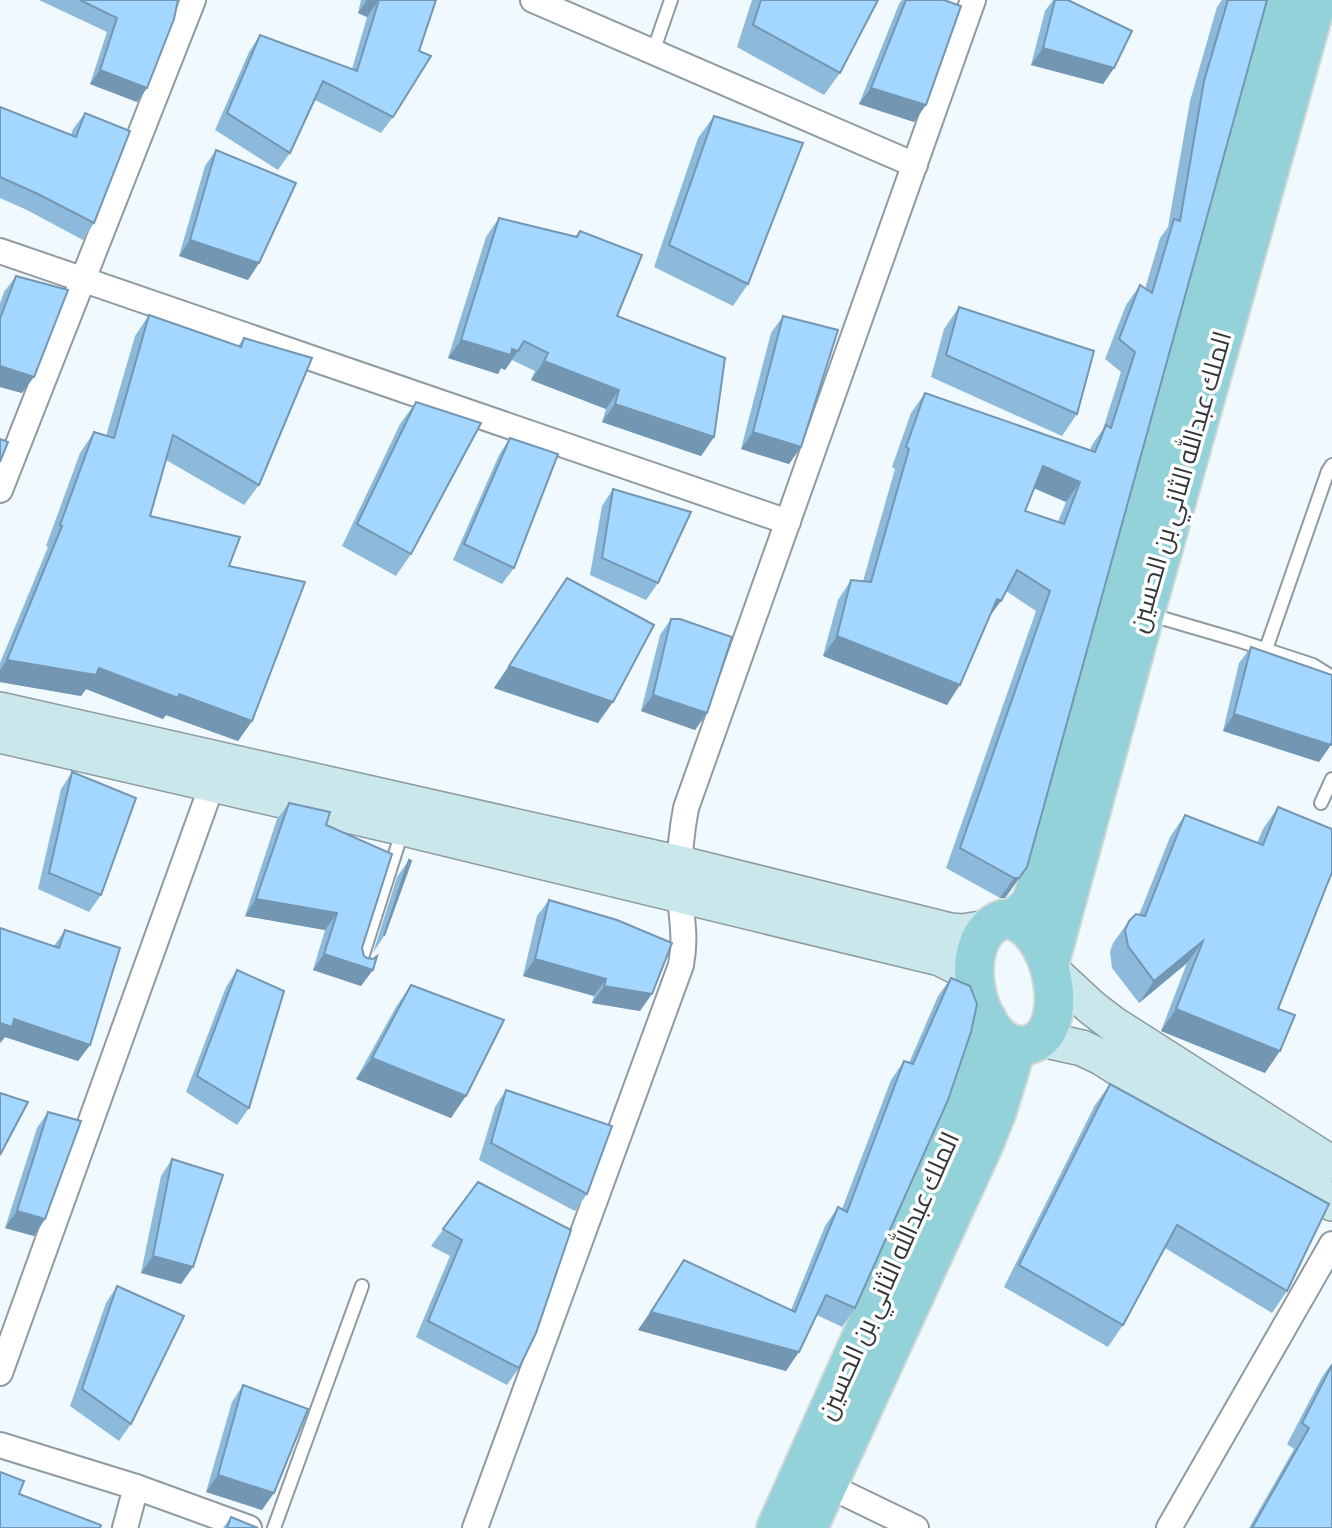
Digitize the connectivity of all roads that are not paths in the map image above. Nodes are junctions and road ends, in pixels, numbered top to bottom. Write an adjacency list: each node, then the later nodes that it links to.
1 (193, 0): 10 (street)
2 (533, 0): 7 (street)
3 (671, 0): 7 (lane)
4 (973, 0): 8 (street)
5 (1281, 0): 24 (main road, الملك عبدالله الثاني بن الحسين)
6 (1317, 0): 14 (main road, الملك عبدالله الثاني بن الحسين)
7 (653, 52): 8 (street)
8 (915, 165): 13 (street)
9 (0, 251): 10 (street)
10 (84, 279): 12 (street); 13 (street)
11 (1332, 465): 15 (lane)
12 (0, 490)
13 (788, 522): 23 (street)
14 (1145, 613): 15 (lane); 26 (main road, الملك عبدالله الثاني بن الحسين)
15 (1266, 649): 16 (lane)
16 (1332, 677)
17 (0, 710): 19 (street)
18 (0, 735): 19 (street)
19 (216, 773): 22 (street); 23 (street); 34 (street)
20 (1332, 779): 21 (lane)
21 (1321, 803)
22 (404, 828): 23 (street); 25 (lane)
23 (681, 879): 24 (street); 27 (street); 41 (street)
24 (1001, 923): 26 (main road); 27 (main road)
25 (359, 967)
26 (1050, 968): 29 (main road); 30 (street)
27 (974, 979): 28 (main road)
28 (987, 1019): 29 (main road); 42 (main road, الملك عبدالله الثاني بن الحسين)
29 (1029, 1042): 31 (street); 36 (main road, الملك عبدالله الثاني بن الحسين)
30 (1332, 1164)
31 (1332, 1203)
32 (1332, 1244): 45 (street)
33 (362, 1286): 40 (lane)
34 (0, 1373)
35 (0, 1445): 37 (street)
36 (827, 1485): 43 (main road, الملك عبدالله الثاني بن الحسين); 44 (street)
37 (136, 1487): 38 (street); 39 (street)
38 (125, 1528)
39 (249, 1528)
40 (274, 1528)
41 (475, 1528)
42 (776, 1528)
43 (808, 1528)
44 (916, 1528)
45 (1169, 1528)

